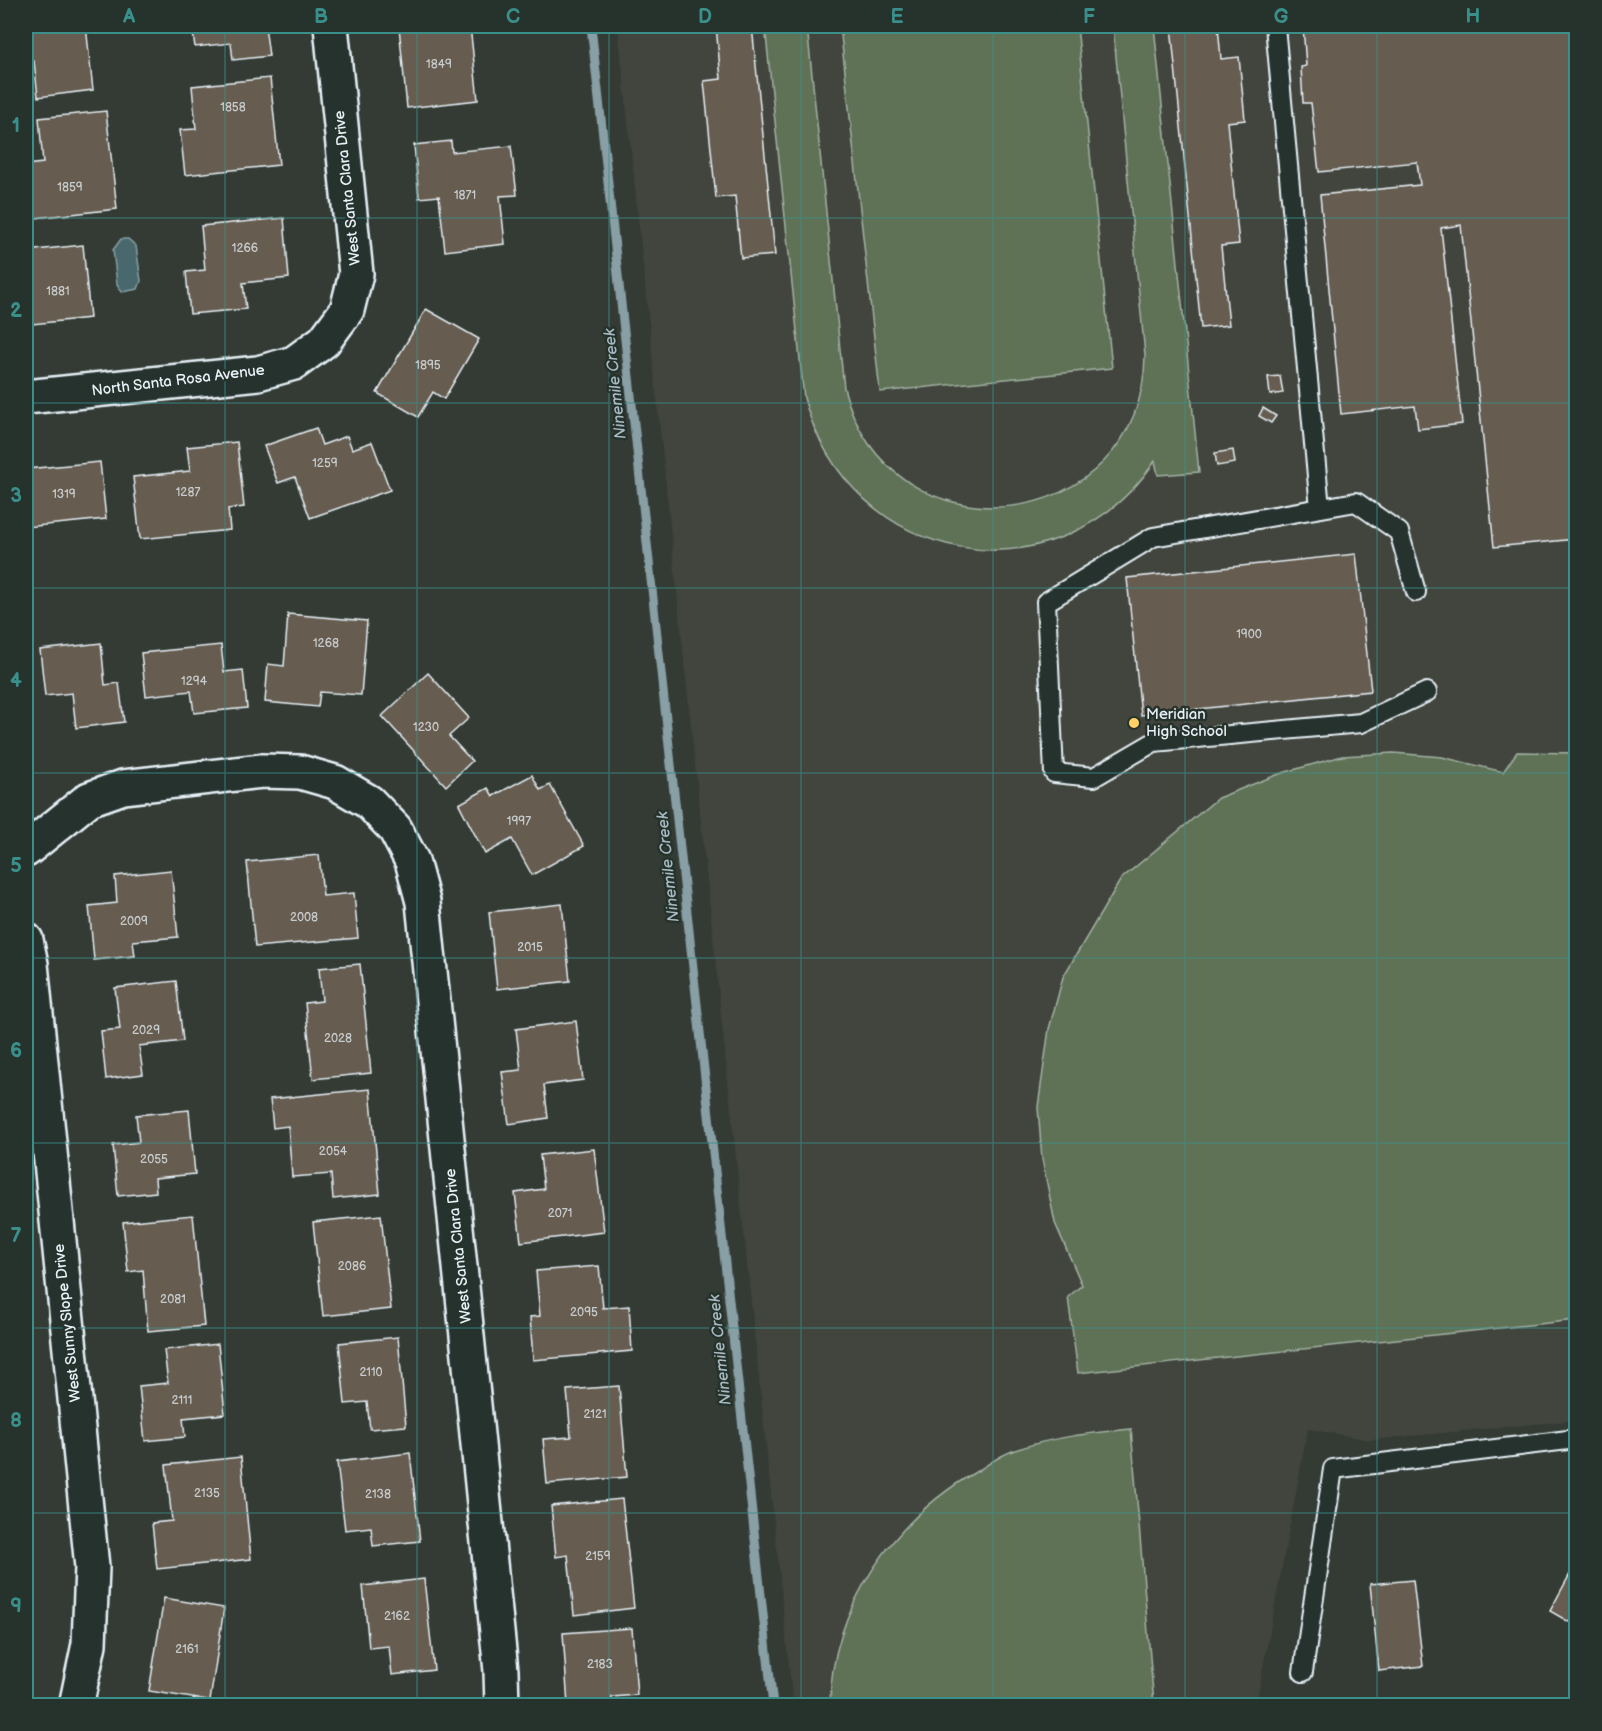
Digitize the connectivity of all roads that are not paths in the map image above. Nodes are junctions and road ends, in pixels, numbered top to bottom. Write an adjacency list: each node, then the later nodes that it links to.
1 (331, 26): 3 (street, West Santa Clara Drive)
2 (1275, 26): 5 (lane)
3 (324, 342): 4 (street, North Santa Rosa Avenue)
4 (26, 396)
5 (1320, 508): 6 (lane); 7 (lane)
6 (1416, 592)
7 (1427, 692)
8 (26, 850): 13 (street, West Santa Clara Drive)
9 (26, 940): 12 (street, West Sunny Slope Drive)
10 (1576, 1438): 11 (lane)
11 (1303, 1672)
12 (76, 1706)
13 (502, 1706)

